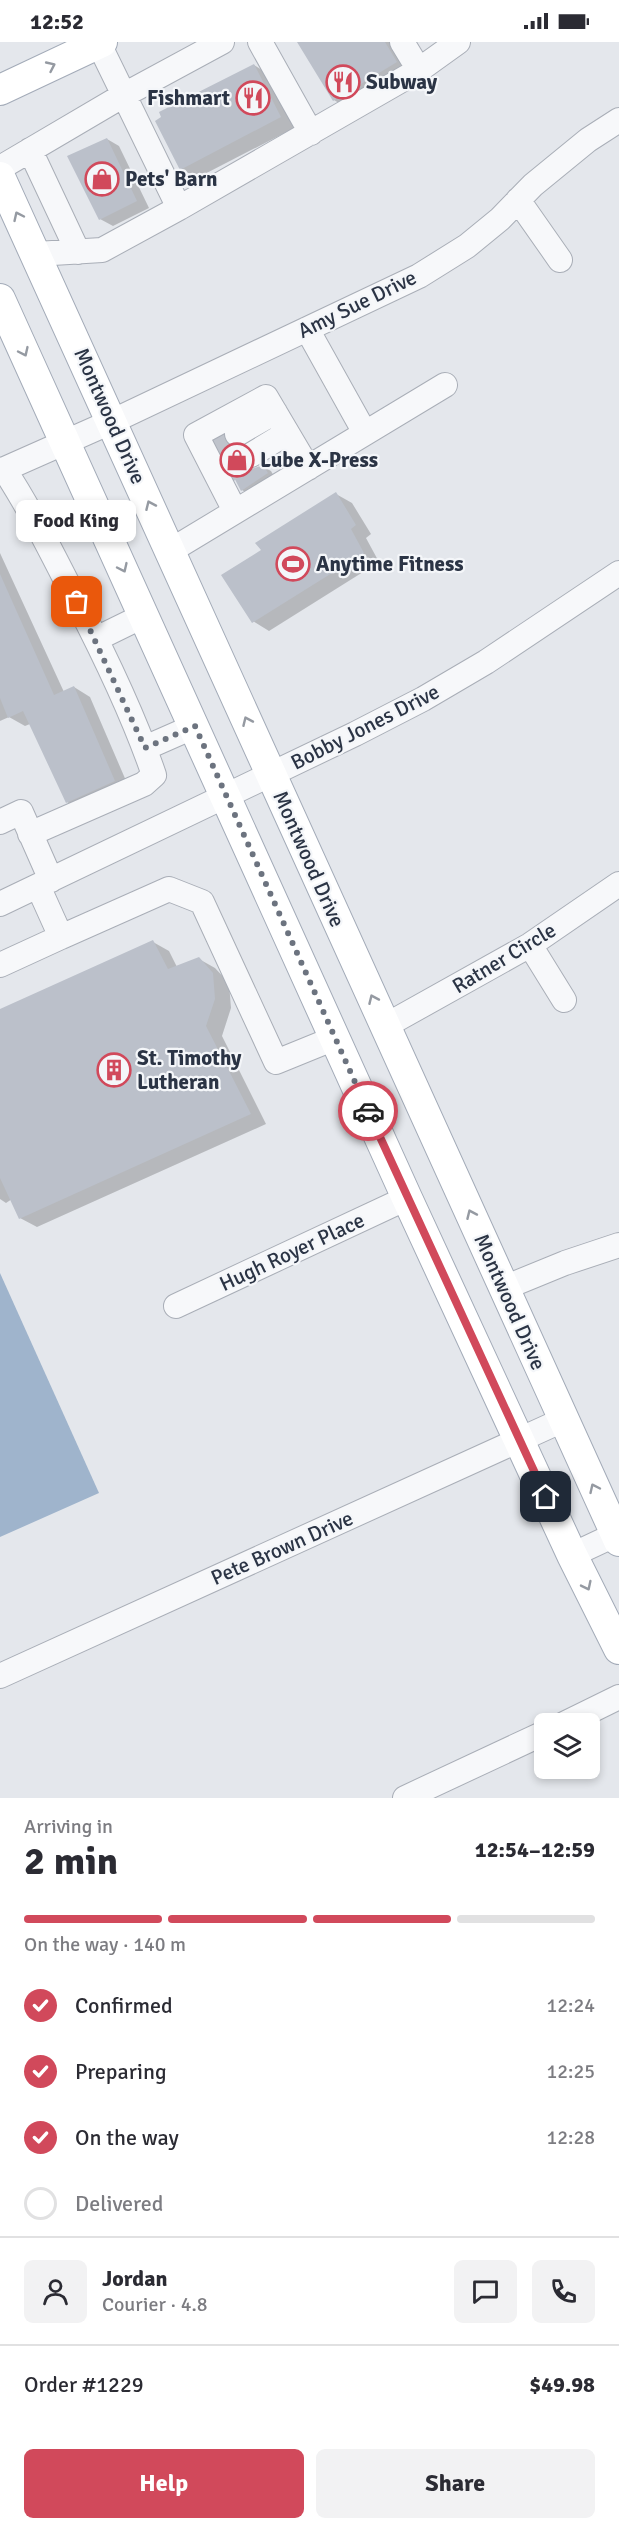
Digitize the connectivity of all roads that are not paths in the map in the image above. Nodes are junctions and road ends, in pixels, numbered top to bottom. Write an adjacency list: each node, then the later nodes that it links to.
1 (222, 42): 8 (street)
2 (260, 42): 10 (street)
3 (402, 42): 6 (street)
4 (458, 42): 6 (street)
5 (101, 43): 7 (main road, one-way to 5); 8 (street)
6 (419, 70): 10 (street)
7 (0, 90)
8 (124, 95): 11 (street); 15 (street)
9 (619, 120): 14 (street, Amy Sue Drive)
10 (311, 133): 15 (street)
11 (30, 150): 12 (street); 16 (street)
12 (0, 168)
13 (0, 177): 17 (main road, Montwood Drive, one-way to 13)
14 (518, 200): 18 (street); 20 (street, Amy Sue Drive)
15 (179, 208): 16 (street)
16 (78, 252): 17 (street)
17 (36, 254): 22 (main road, Montwood Drive)
18 (560, 260)
19 (0, 299): 25 (main road, one-way to 25)
20 (308, 329): 22 (street, Amy Sue Drive); 24 (street)
21 (445, 385): 24 (street)
22 (112, 421): 25 (street, Amy Sue Drive); 30 (main road, Montwood Drive, one-way to 22)
23 (281, 423): 26 (street); 27 (street); 29 (street)
24 (365, 433): 27 (street)
25 (66, 442): 28 (street, Amy Sue Drive); 32 (main road, one-way to 32)
26 (244, 445)
27 (308, 468): 29 (street)
28 (2, 470): 33 (street)
29 (235, 512): 30 (street)
30 (171, 551): 36 (main road, Montwood Drive, one-way to 30)
31 (619, 573): 36 (street, Bobby Jones Drive)
32 (145, 615): 33 (street); 34 (main road)
33 (96, 639): 35 (street)
34 (195, 726): 35 (street); 37 (main road)
35 (145, 748): 39 (street)
36 (271, 774): 37 (street, Bobby Jones Drive); 47 (main road, Montwood Drive, one-way to 36)
37 (227, 796): 40 (street, Bobby Jones Drive); 48 (main road)
38 (0, 822): 39 (street)
39 (30, 834): 40 (street)
40 (44, 883): 42 (street, Bobby Jones Drive); 43 (street)
41 (619, 884): 44 (street, Ratner Circle)
42 (0, 904)
43 (61, 937): 45 (street); 48 (street)
44 (530, 945): 46 (street); 47 (street, Ratner Circle)
45 (0, 965)
46 (564, 1000)
47 (385, 1026): 51 (main road, Montwood Drive, one-way to 47)
48 (335, 1038): 49 (main road)
49 (407, 1198): 52 (street, Hugh Royer Place); 54 (main road)
50 (619, 1245): 51 (street)
51 (504, 1288): 53 (main road, Montwood Drive)
52 (176, 1306)
53 (563, 1420): 54 (street, Pete Brown Drive); 55 (main road, Montwood Drive, one-way to 53)
54 (520, 1440): 56 (main road); 58 (street, Pete Brown Drive)
55 (618, 1536): 56 (street)
56 (572, 1555): 57 (main road, one-way to 57)
57 (619, 1649)
58 (0, 1676)
59 (619, 1697): 60 (street)
60 (586, 1713)
61 (534, 1738): 62 (street)
62 (405, 1798)

